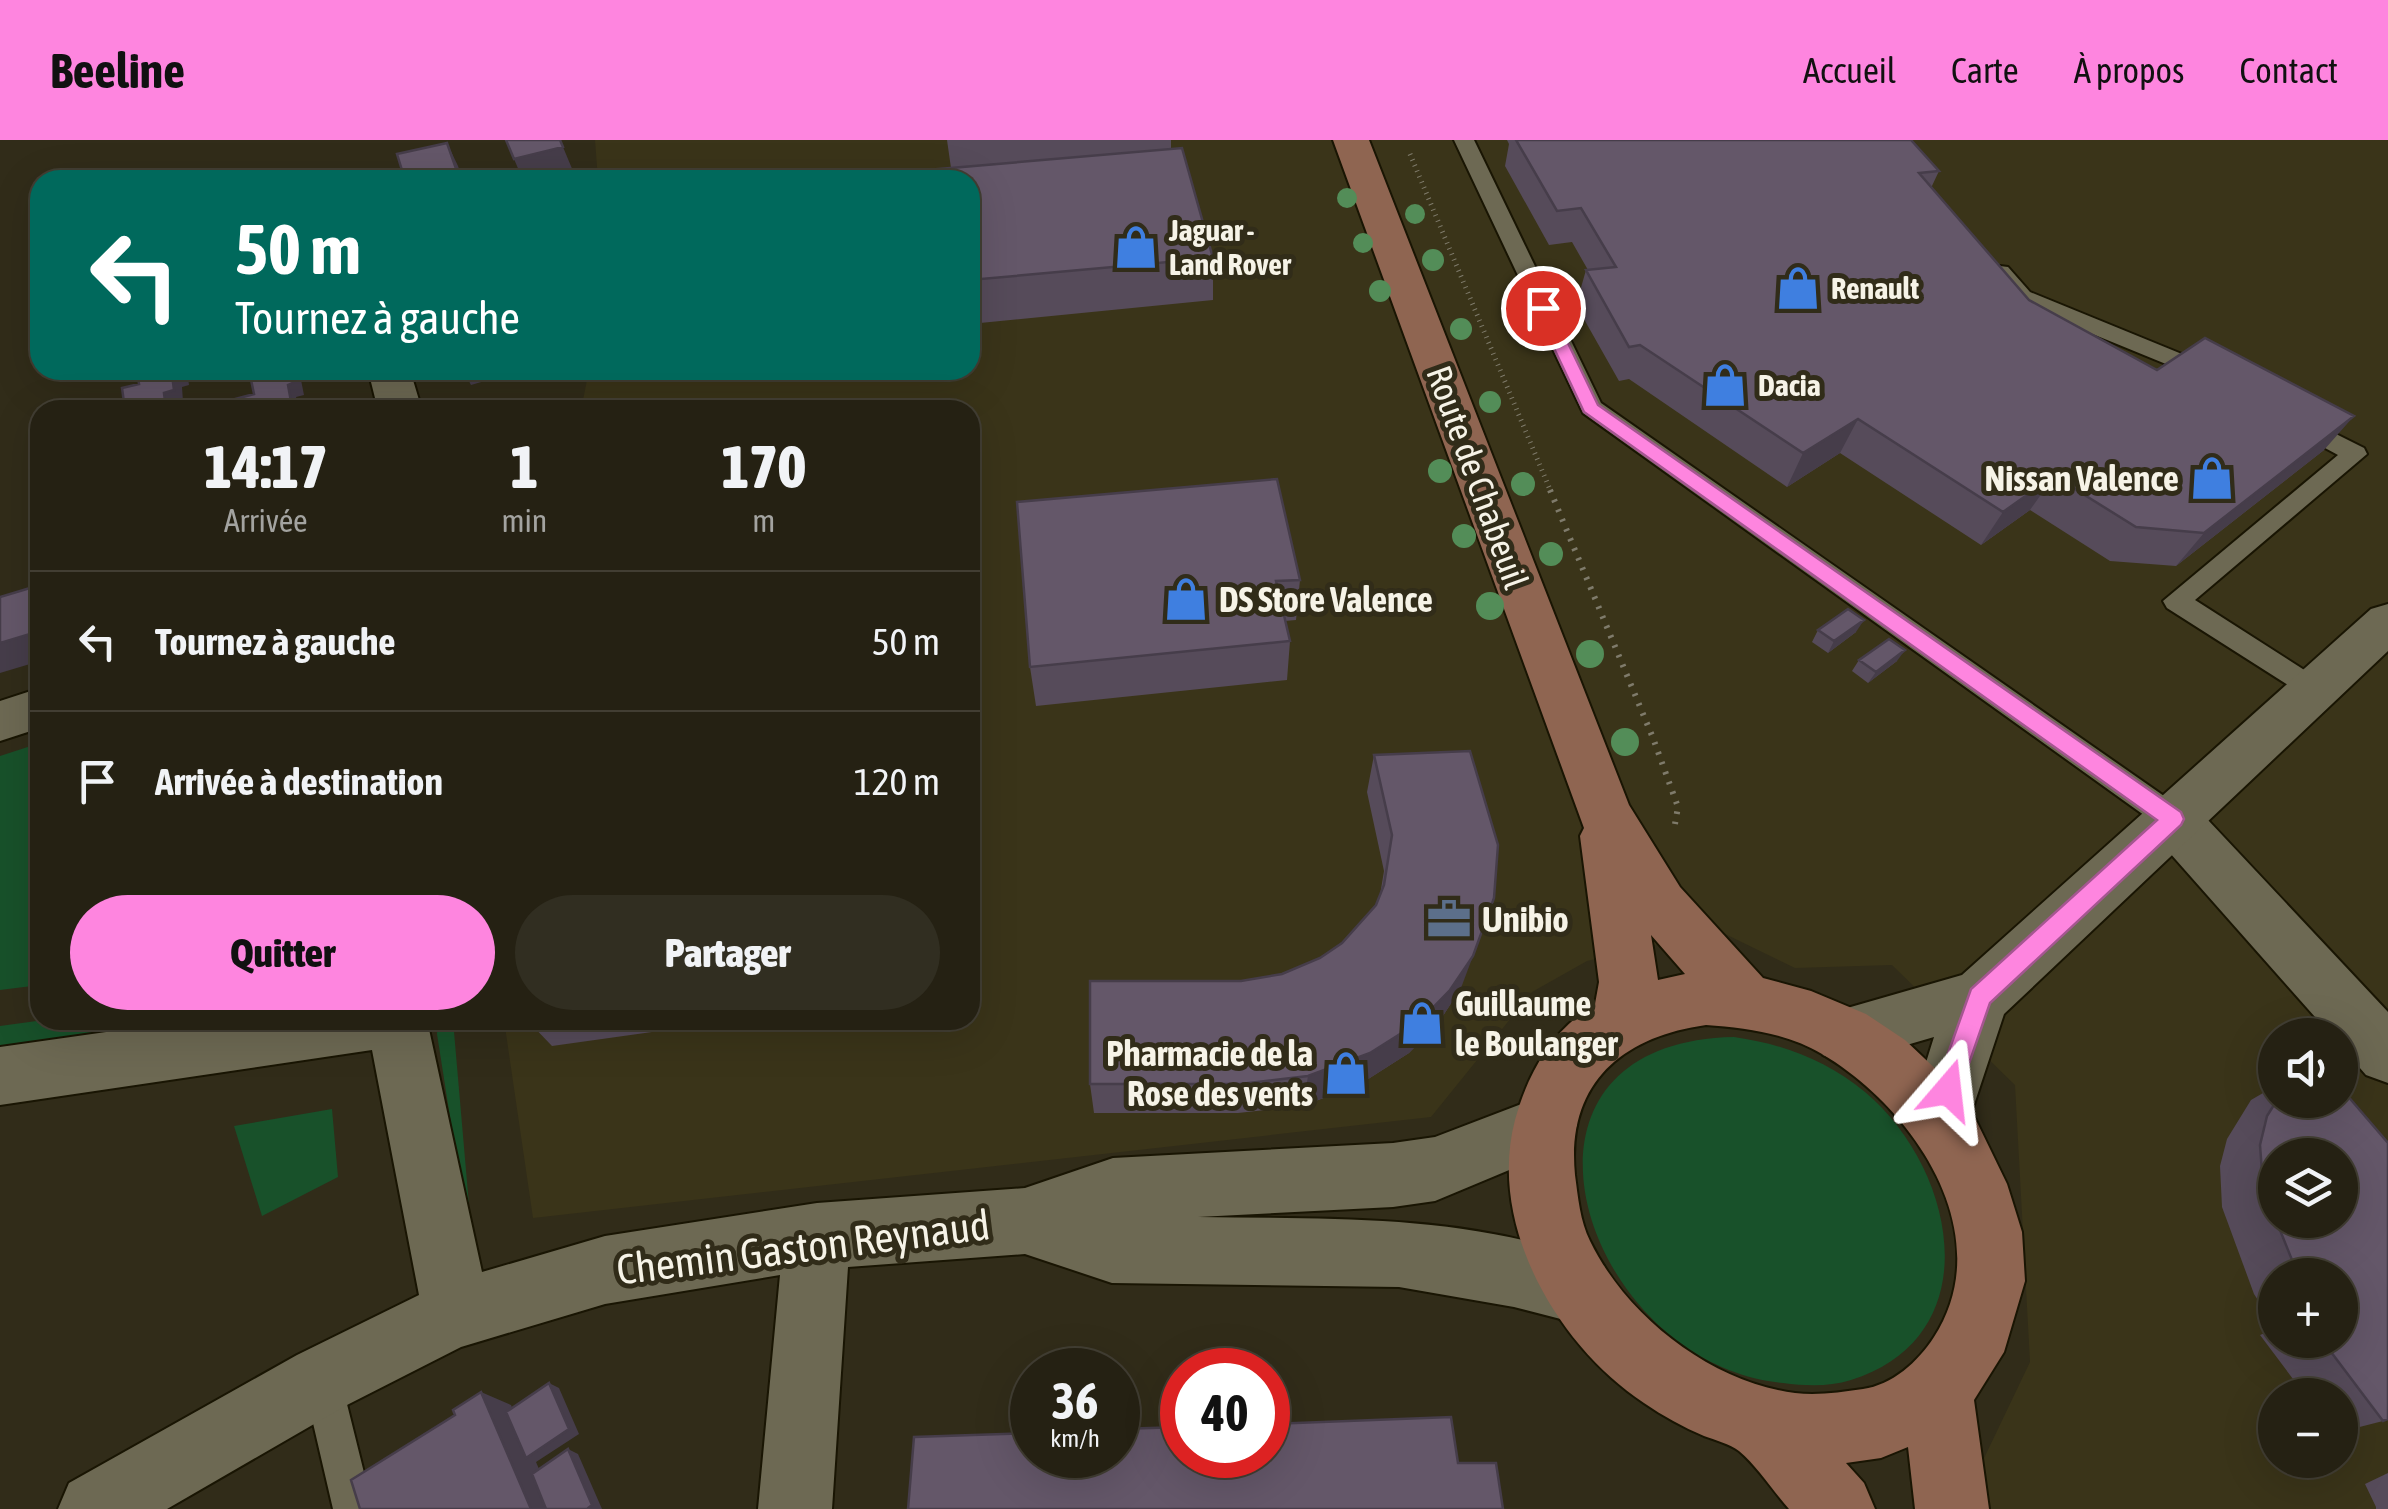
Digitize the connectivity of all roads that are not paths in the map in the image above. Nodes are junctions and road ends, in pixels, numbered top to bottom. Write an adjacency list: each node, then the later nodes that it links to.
1 (1351, 140): 10 (main road, Route de Chabeuil)
2 (1464, 140): 11 (lane)
3 (1984, 254): 4 (lane)
4 (2236, 388)
5 (2270, 407): 7 (lane)
6 (2388, 622): 7 (street)
7 (2313, 690): 11 (street)
8 (30, 711): 9 (street)
9 (0, 721)
10 (1605, 814): 13 (main road, Route de Chabeuil); 14 (main road, Route de Chabeuil)
11 (2173, 819): 12 (street); 18 (street)
12 (1980, 997): 17 (street); 20 (street)
13 (1745, 1000): 14 (main road); 17 (main road)
14 (1623, 1020): 21 (main road)
15 (317, 1030): 19 (street)
16 (399, 1030): 25 (street)
17 (1845, 1035): 20 (main road)
18 (2388, 1055)
19 (0, 1076)
20 (1940, 1120): 27 (main road)
21 (1545, 1125): 22 (street, Chemin Gaston Reynaud); 24 (main road)
22 (1025, 1221): 23 (street, Chemin Gaston Reynaud); 24 (street, Chemin Gaston Reynaud)
23 (817, 1236): 25 (street, Chemin Gaston Reynaud); 31 (street)
24 (1580, 1290): 28 (main road)
25 (457, 1314): 26 (street, Chemin Gaston Reynaud)
26 (322, 1380): 29 (street, Chemin Gaston Reynaud); 30 (lane)
27 (1936, 1390): 28 (main road); 33 (main road)
28 (1763, 1424): 32 (main road)
29 (96, 1509)
30 (353, 1509)
31 (795, 1509)
32 (1838, 1509)
33 (1952, 1509)

